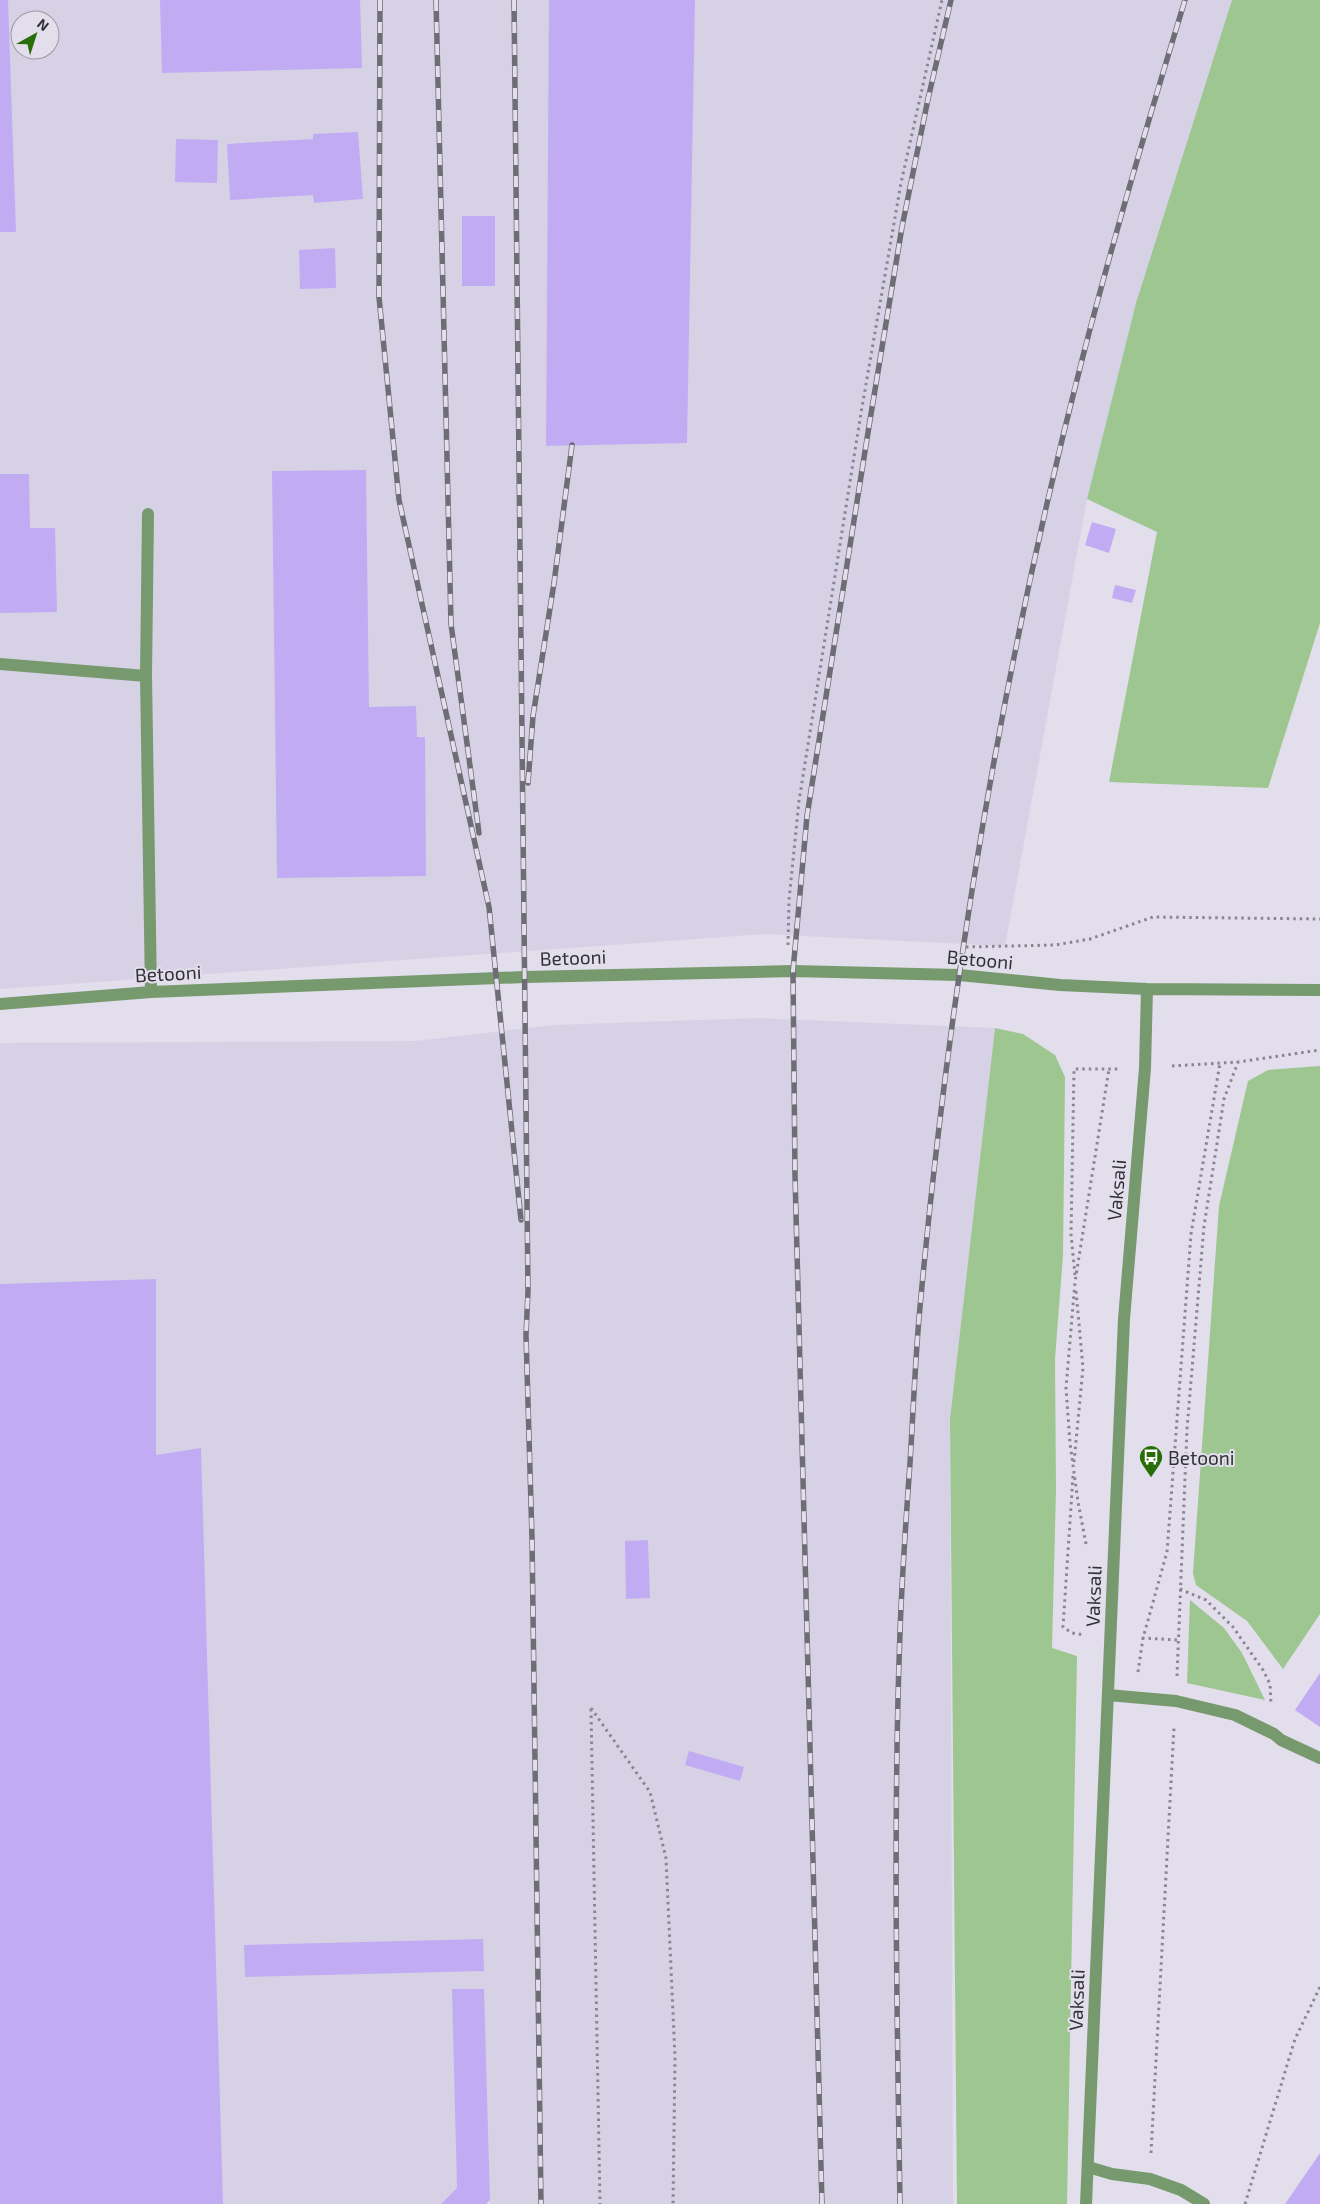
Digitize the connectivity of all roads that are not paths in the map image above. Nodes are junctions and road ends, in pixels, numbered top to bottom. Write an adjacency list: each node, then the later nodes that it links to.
1 (148, 514): 3 (street)
2 (0, 664): 3 (street)
3 (146, 676): 6 (street)
4 (1147, 989): 5 (street, Betooni); 6 (street, Betooni); 8 (street, Vaksali)
5 (1320, 990)
6 (151, 992): 7 (street, Betooni)
7 (0, 1004)
8 (1108, 1695): 9 (street); 10 (street, Vaksali)
9 (1320, 1758)
10 (1088, 2168): 11 (street, Vaksali); 12 (street)
11 (1086, 2204)
12 (1204, 2204)

